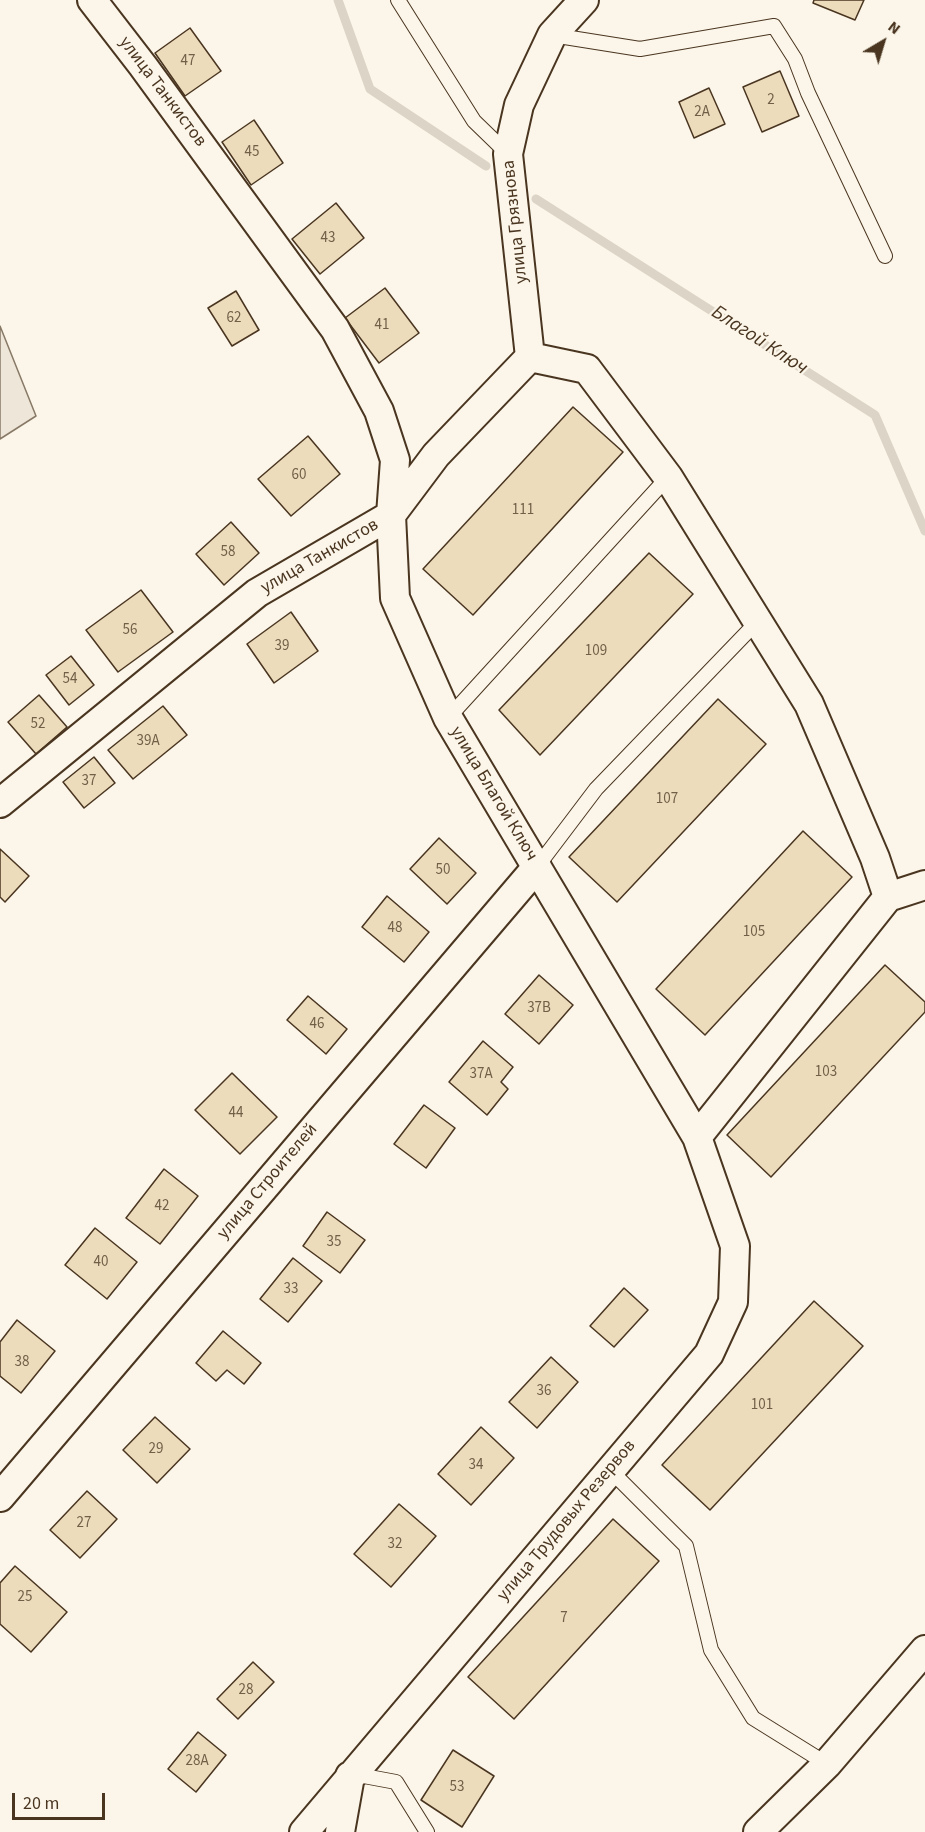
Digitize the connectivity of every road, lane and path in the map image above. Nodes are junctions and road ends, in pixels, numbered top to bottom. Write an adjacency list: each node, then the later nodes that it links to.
1 (92, 0): 9 (street, улица Танкистов)
2 (398, 0): 5 (lane)
3 (584, 0): 4 (street, улица Грязнова)
4 (552, 35): 5 (street, улица Грязнова); 6 (lane)
5 (508, 154): 7 (street, улица Грязнова)
6 (885, 256)
7 (530, 357): 8 (street); 9 (street)
8 (668, 477): 10 (street); 11 (lane)
9 (391, 515): 11 (street, улица Благой Ключ); 12 (street, улица Танкистов)
10 (757, 622): 13 (lane); 15 (street)
11 (448, 718): 13 (street, улица Благой Ключ)
12 (0, 803)
13 (537, 867): 16 (street, улица Благой Ключ); 19 (street, улица Строителей)
14 (925, 885): 15 (street)
15 (888, 897): 16 (street)
16 (697, 1137): 17 (street, улица Благой Ключ)
17 (735, 1246): 18 (street, улица Трудовых Резервов)
18 (610, 1470): 21 (lane); 22 (street, улица Трудовых Резервов)
19 (0, 1497)
20 (925, 1650): 21 (street)
21 (827, 1764): 26 (street)
22 (351, 1774): 23 (street, улица Трудовых Резервов); 24 (street, улица Трудовых Резервов); 25 (lane)
23 (304, 1832)
24 (340, 1832)
25 (426, 1832)
26 (758, 1832)

